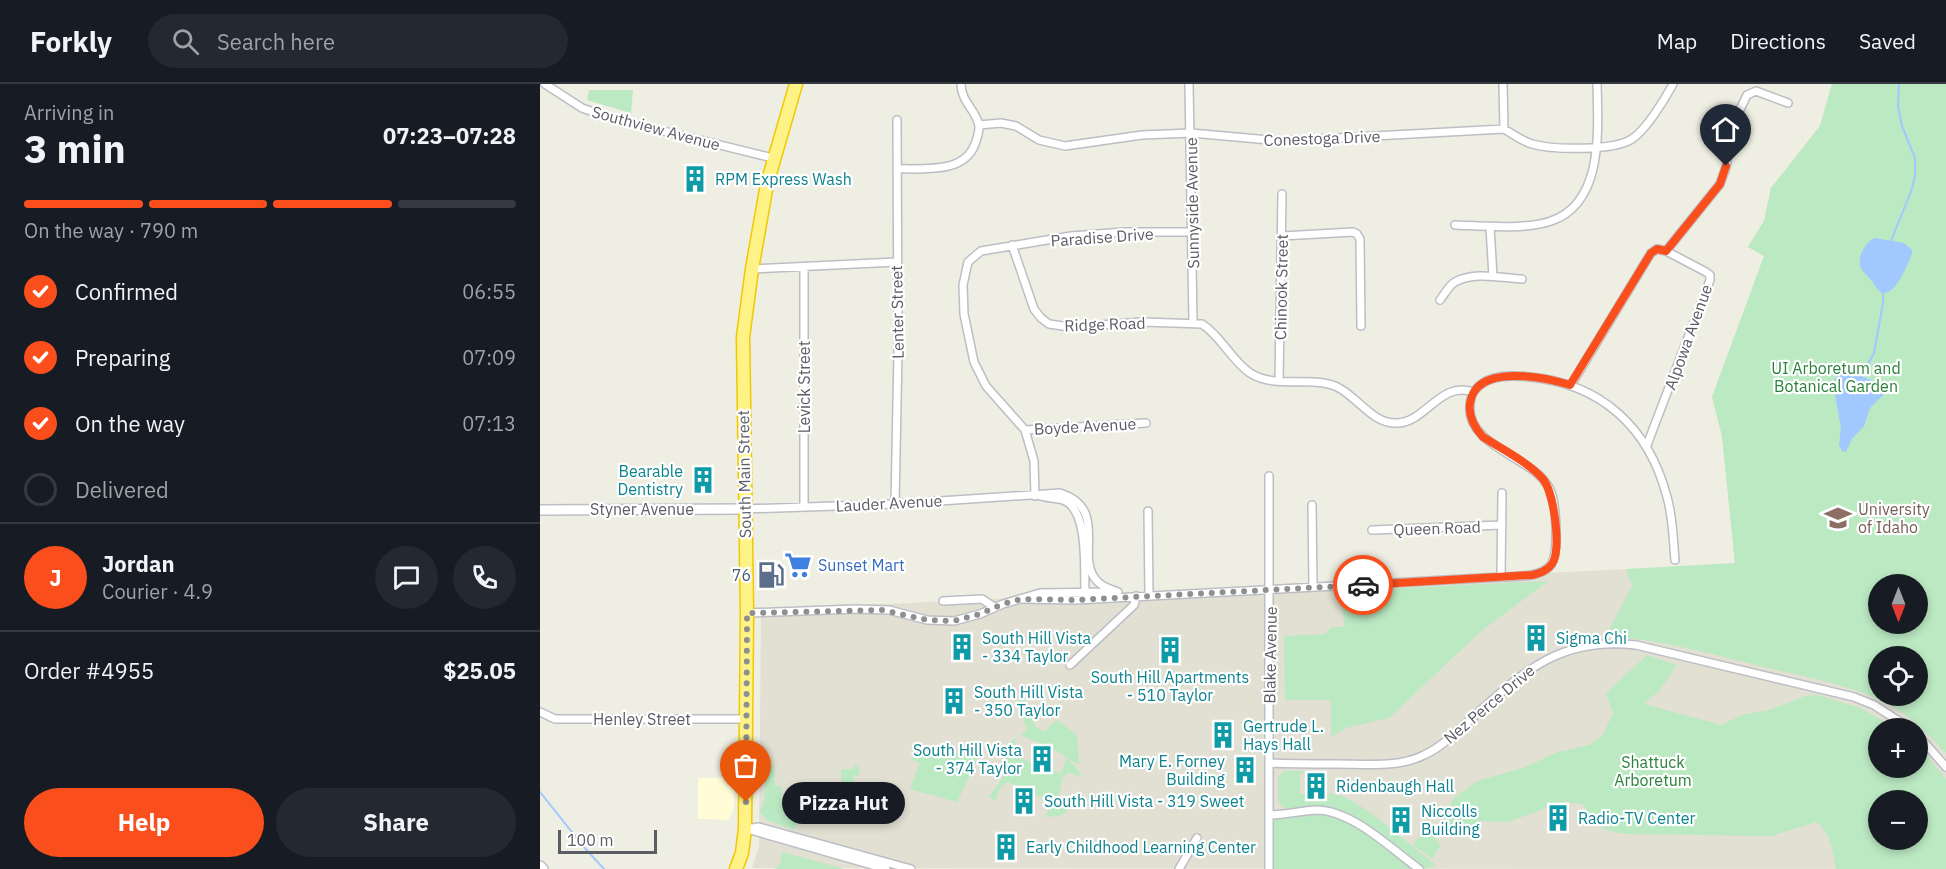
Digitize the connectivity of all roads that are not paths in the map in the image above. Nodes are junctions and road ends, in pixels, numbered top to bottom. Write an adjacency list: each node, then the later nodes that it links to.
1 (545, 84): 14 (street, Southview Avenue)
2 (796, 84): 14 (highway, South Main Street)
3 (961, 84): 10 (street)
4 (1189, 84): 12 (street, Sunnyside Avenue)
5 (1503, 84): 11 (street)
6 (1597, 84): 13 (street)
7 (1673, 84): 13 (street)
8 (1788, 103): 22 (street)
9 (897, 120): 15 (street, Lenter Street)
10 (979, 125): 12 (street, Conestoga Drive); 15 (street)
11 (1504, 129): 12 (street, Conestoga Drive); 13 (street)
12 (1191, 133): 19 (street, Sunnyside Avenue)
13 (1596, 147): 18 (street)
14 (773, 158): 25 (highway, South Main Street)
15 (897, 169): 23 (street, Lenter Street)
16 (1282, 194): 20 (street, Chinook Street)
17 (1455, 225): 18 (street)
18 (1490, 227): 26 (street)
19 (1193, 232): 21 (street, Paradise Drive); 29 (street, Sunnyside Avenue)
20 (1281, 236): 30 (street); 31 (street, Chinook Street)
21 (1012, 245): 29 (street, Ridge Road); 35 (street)
22 (1666, 251): 32 (street); 36 (street, Alpowa Avenue)
23 (896, 262): 24 (street); 40 (street, Lenter Street)
24 (804, 267): 25 (street); 42 (street, Levick Street)
25 (758, 269): 43 (highway, South Main Street)
26 (1493, 276): 27 (street); 28 (street)
27 (1522, 279)
28 (1440, 300)
29 (1193, 323): 31 (street)
30 (1361, 326)
31 (1279, 381): 33 (street)
32 (1570, 385): 33 (street); 36 (street)
33 (1473, 392): 49 (street)
34 (1146, 423): 35 (street, Boyde Avenue)
35 (1025, 430): 39 (street)
36 (1647, 446): 48 (street)
37 (1269, 476): 51 (street, Blake Avenue)
38 (1502, 493): 46 (street)
39 (1035, 495): 40 (street, Lauder Avenue); 52 (street, Lauder Avenue); 53 (street, Lauder Avenue)
40 (895, 504): 42 (street, Lauder Avenue)
41 (1312, 506): 50 (street)
42 (804, 507): 43 (street, Lauder Avenue)
43 (744, 509): 44 (street, Styner Avenue); 60 (highway, South Main Street)
44 (540, 510)
45 (1148, 511): 54 (street)
46 (1502, 525): 47 (street, Queen Road); 49 (street)
47 (1372, 530)
48 (1675, 560)
49 (1501, 577): 50 (street)
50 (1313, 587): 51 (street)
51 (1270, 589): 54 (street); 66 (street, Blake Avenue)
52 (1085, 592): 53 (street); 56 (street); 57 (street)
53 (1118, 592): 55 (street)
54 (1149, 595): 55 (street)
55 (1136, 596): 57 (street); 61 (street)
56 (1021, 599): 57 (street); 59 (street)
57 (1100, 599)
58 (943, 601): 59 (street)
59 (994, 607): 60 (street)
60 (747, 613): 64 (highway, South Main Street)
61 (1070, 665)
62 (540, 712): 64 (street, Henley Street)
63 (1894, 718): 66 (street, Nez Perce Drive)
64 (746, 719): 69 (highway, South Main Street)
65 (1928, 747): 67 (street)
66 (1269, 764): 68 (street, Blake Avenue)
67 (1946, 767)
68 (1269, 815): 78 (street, Blake Avenue); 79 (street)
69 (745, 829): 71 (street); 74 (highway, South Main Street)
70 (1197, 837): 77 (street)
71 (862, 859): 75 (street); 76 (street)
72 (540, 866): 73 (street)
73 (543, 869)
74 (736, 869)
75 (886, 869)
76 (911, 869)
77 (1179, 869)
78 (1269, 869)
79 (1419, 869)

